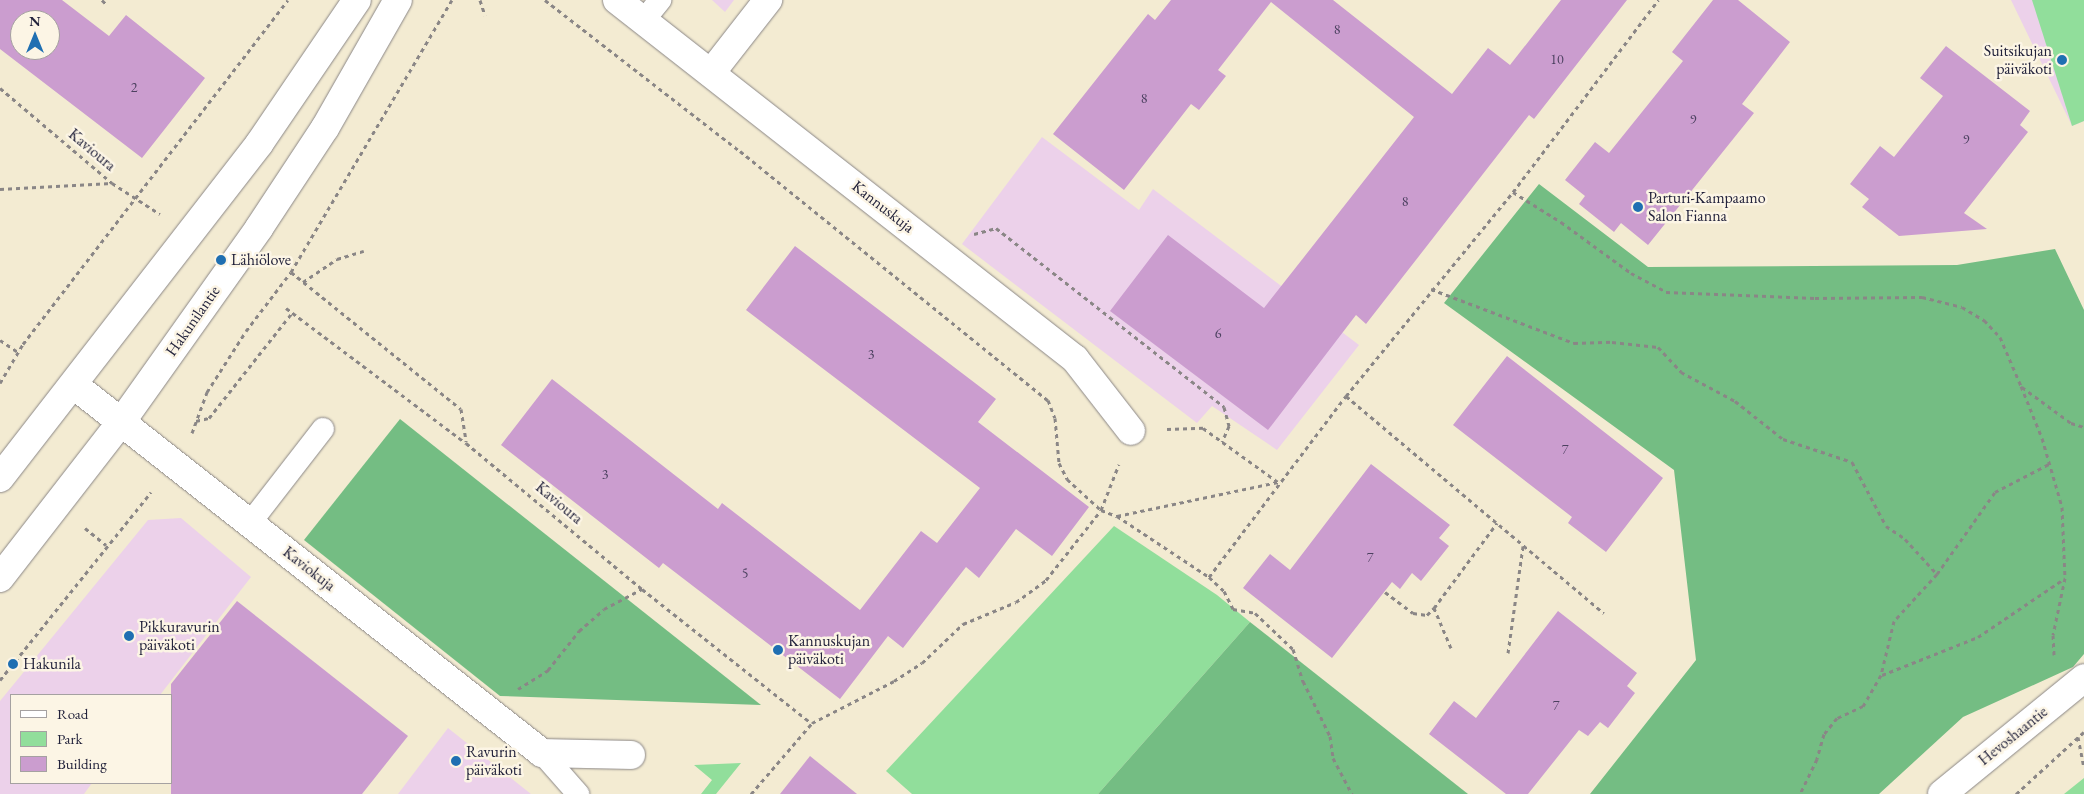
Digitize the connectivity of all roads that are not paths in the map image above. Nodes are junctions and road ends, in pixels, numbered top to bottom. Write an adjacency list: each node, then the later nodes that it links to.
1 (357, 0): 7 (street)
2 (398, 0): 8 (street, Hakunilantie)
3 (617, 0): 5 (street, Kannuskuja)
4 (768, 0): 6 (street)
5 (652, 10): 6 (street, Kannuskuja)
6 (711, 73): 10 (street, Kannuskuja)
7 (74, 385): 8 (street, Kaviokuja); 11 (street)
8 (122, 421): 12 (street, Kaviokuja); 13 (street, Hakunilantie)
9 (323, 429): 12 (lane)
10 (1131, 431)
11 (0, 478)
12 (250, 522): 15 (street, Kaviokuja)
13 (0, 578)
14 (2084, 678): 18 (street, Hevoshaantie)
15 (542, 753): 16 (street); 17 (lane, Kaviokuja)
16 (631, 755)
17 (578, 794)
18 (1942, 794)

